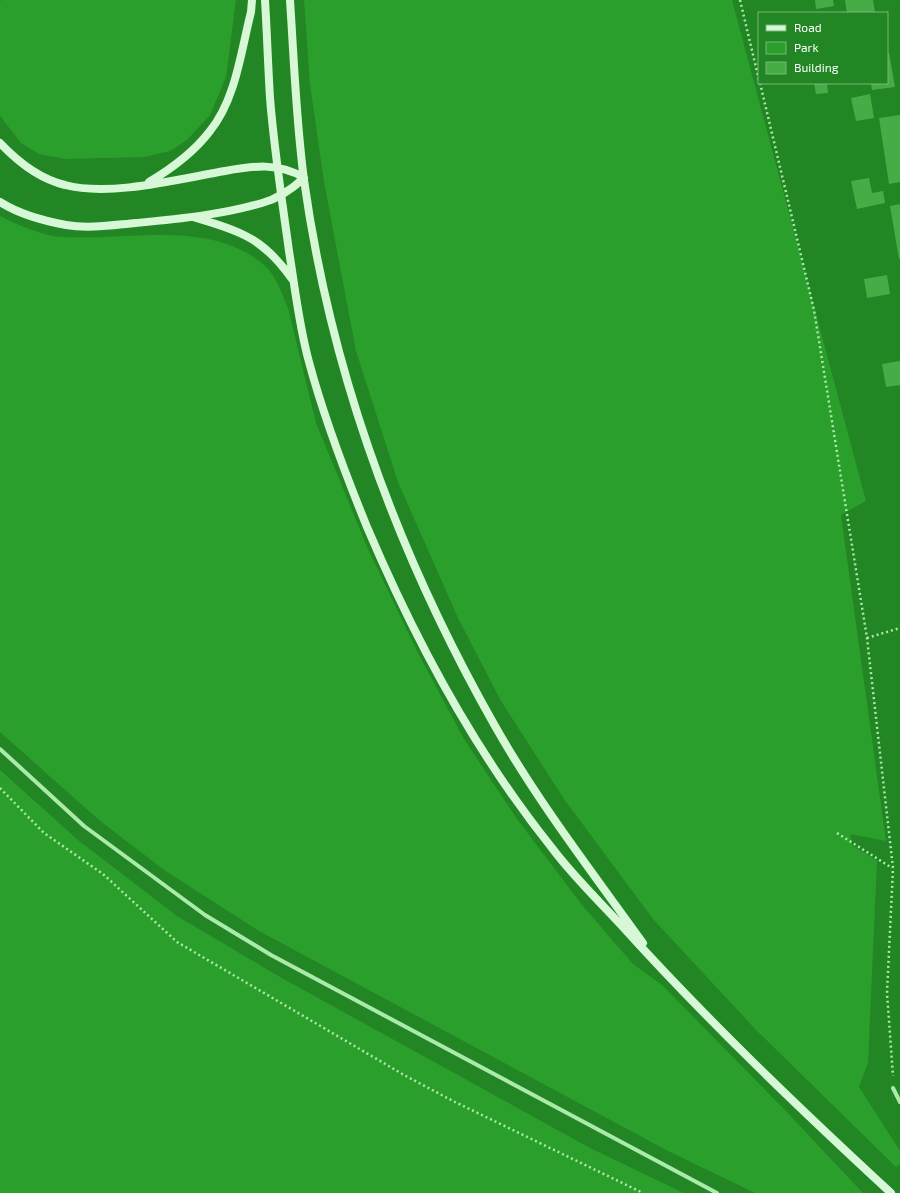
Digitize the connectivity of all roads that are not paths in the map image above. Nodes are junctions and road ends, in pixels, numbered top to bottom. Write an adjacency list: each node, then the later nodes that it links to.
1 (252, 0): 7 (main road)
2 (265, 0): 5 (main road)
3 (290, 0): 6 (main road)
4 (0, 143): 7 (main road)
5 (278, 167): 6 (main road); 7 (main road); 8 (main road)
6 (304, 178): 8 (main road); 13 (main road)
7 (145, 185)
8 (281, 194): 10 (main road); 11 (main road)
9 (0, 202): 10 (main road)
10 (193, 217): 11 (main road)
11 (294, 281): 13 (main road)
12 (0, 749): 16 (street)
13 (666, 975): 17 (main road)
14 (894, 1088): 15 (street)
15 (900, 1102)
16 (717, 1193)
17 (891, 1193)

